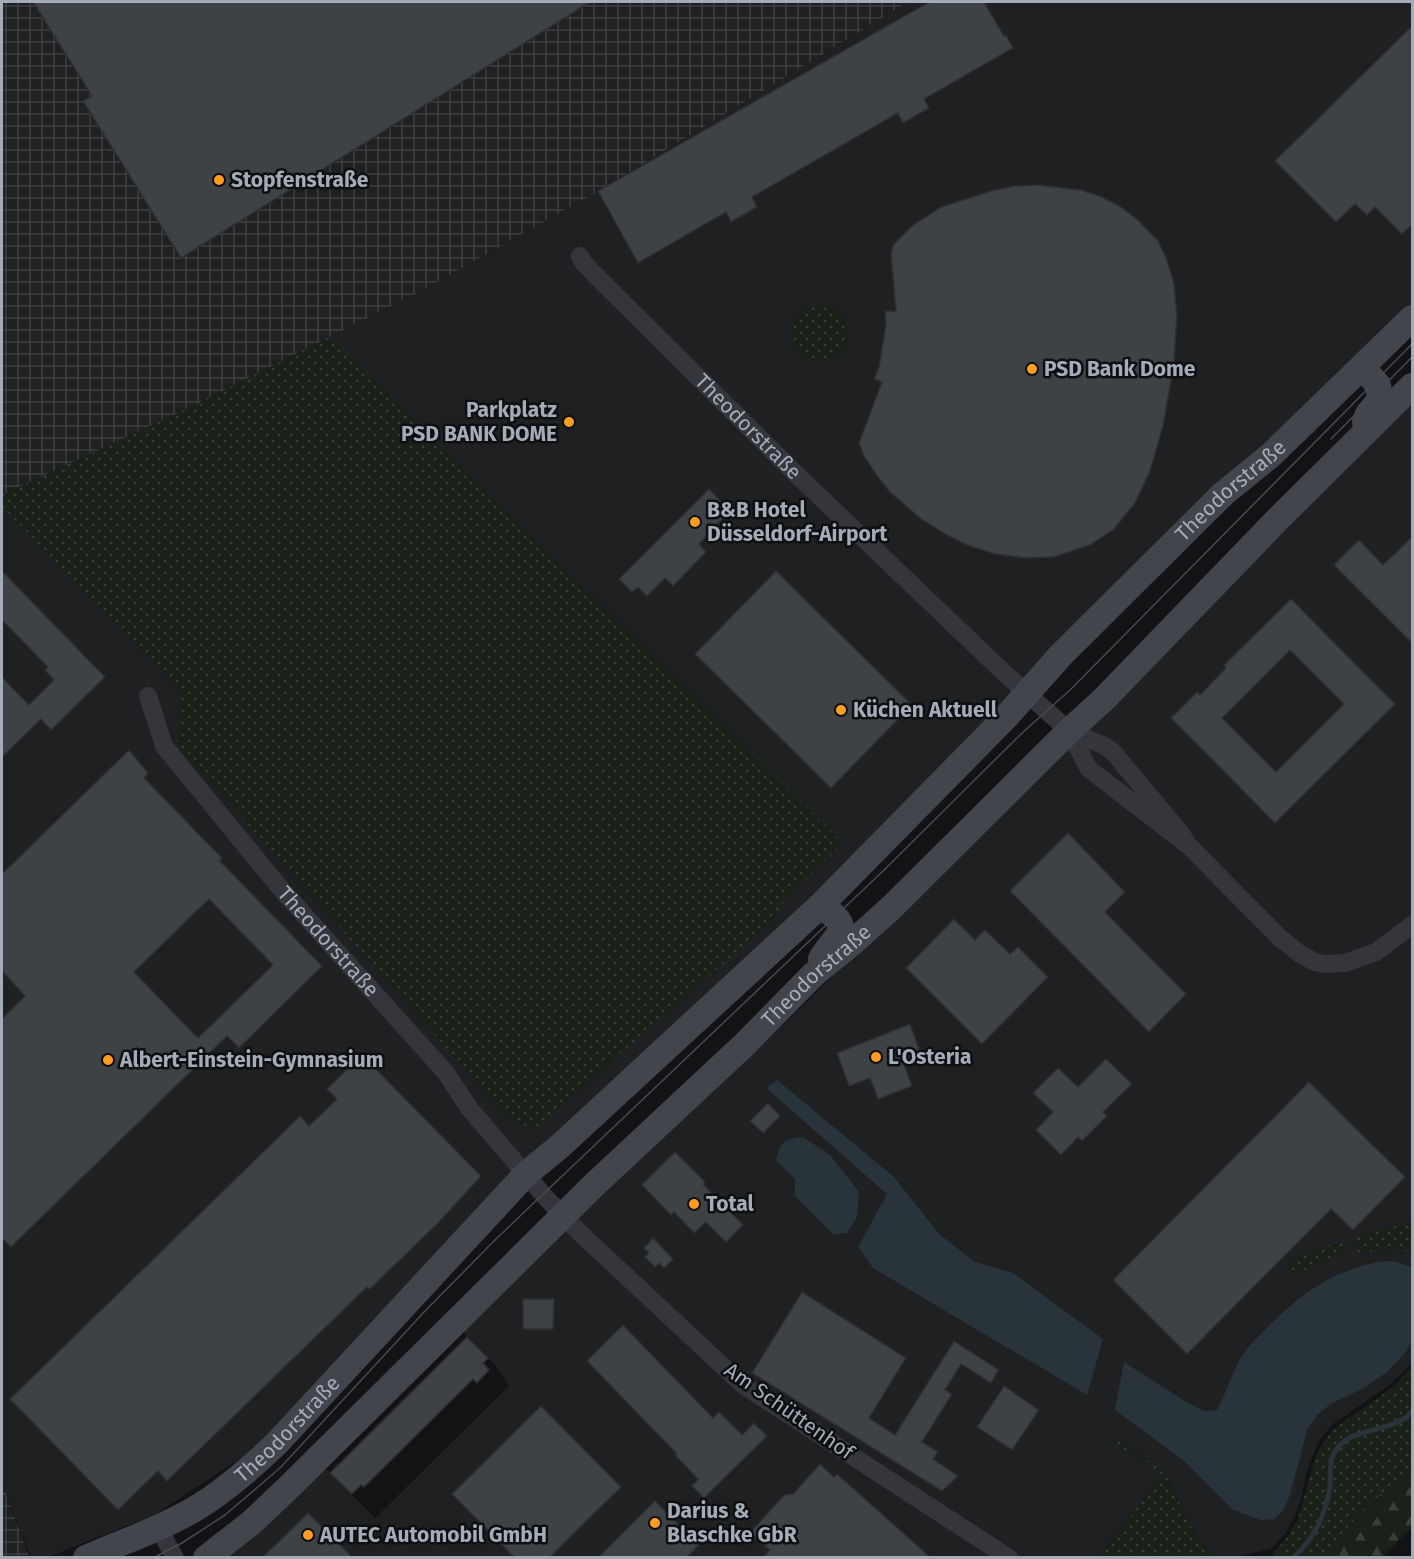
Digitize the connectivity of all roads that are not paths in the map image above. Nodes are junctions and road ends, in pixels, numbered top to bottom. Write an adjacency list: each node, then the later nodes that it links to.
1 (580, 256): 6 (street, Theodorstraße)
2 (1413, 318): 3 (main road, Theodorstraße)
3 (1363, 368): 5 (main road); 6 (main road, Theodorstraße)
4 (1413, 386): 5 (main road, Theodorstraße)
5 (1360, 437): 8 (main road, Theodorstraße)
6 (1028, 692): 8 (street, Theodorstraße); 10 (main road, Theodorstraße)
7 (148, 696): 13 (street, Theodorstraße)
8 (1069, 731): 9 (street); 9 (street); 12 (main road, Theodorstraße)
9 (1188, 845): 11 (street)
10 (820, 906): 12 (main road); 13 (main road, Theodorstraße)
11 (1413, 925)
12 (813, 975): 14 (main road, Theodorstraße)
13 (526, 1174): 14 (street, Theodorstraße); 15 (main road, Theodorstraße)
14 (563, 1216): 18 (main road, Theodorstraße); 19 (street, Am Schüttenhof)
15 (158, 1527): 16 (main road, Theodorstraße); 17 (street)
16 (86, 1557)
17 (175, 1557)
18 (206, 1557)
19 (1009, 1557)

